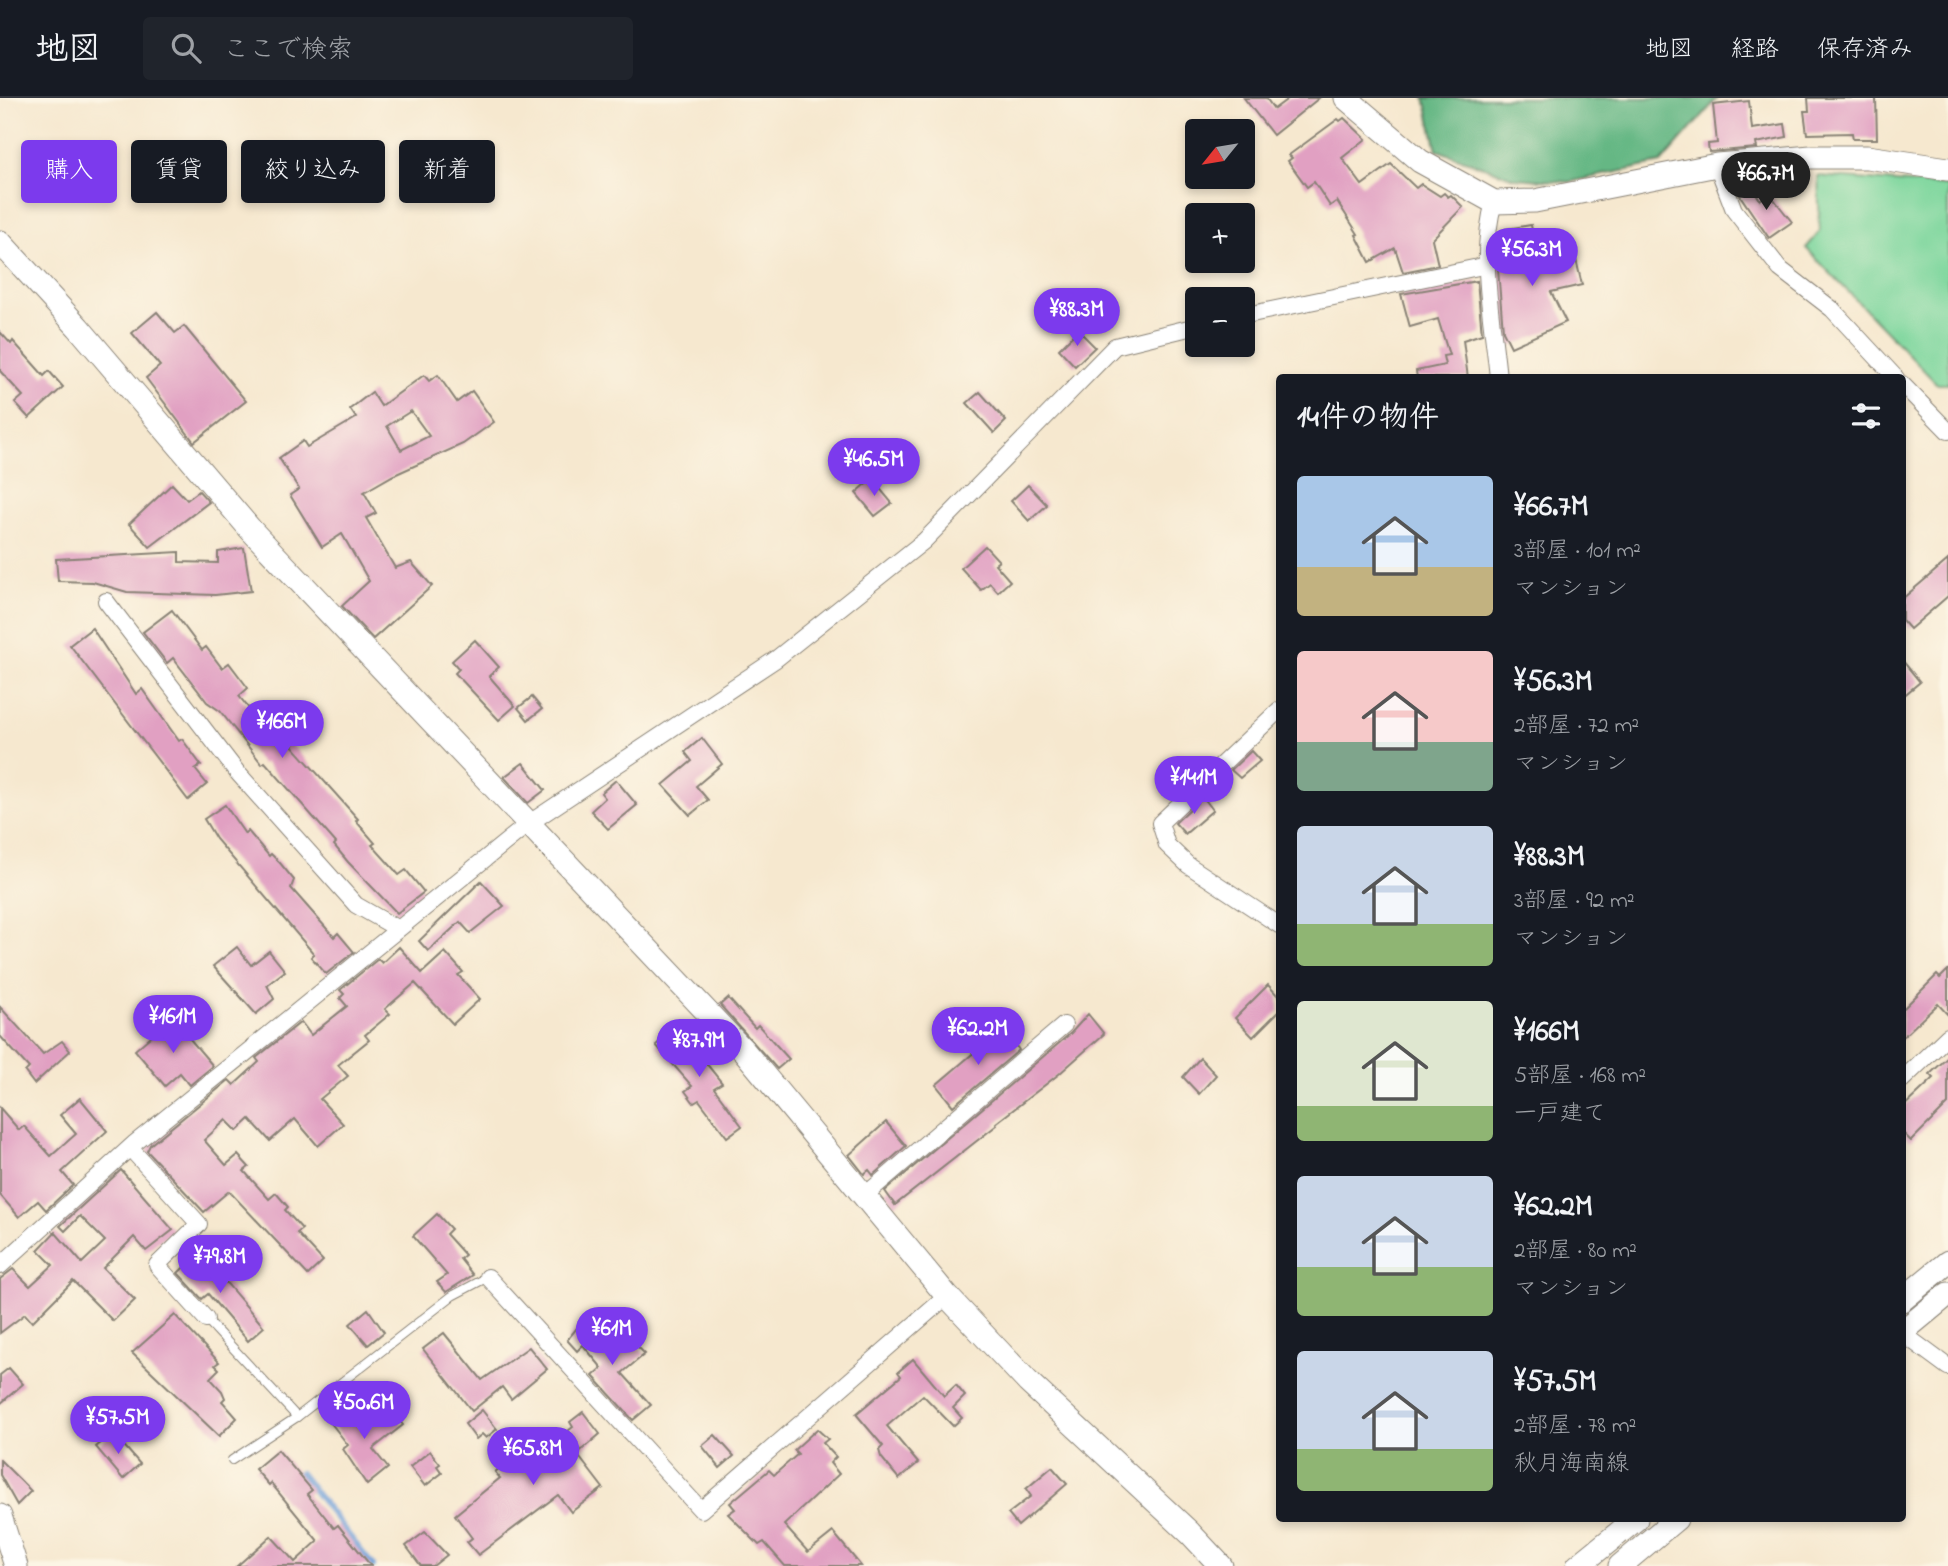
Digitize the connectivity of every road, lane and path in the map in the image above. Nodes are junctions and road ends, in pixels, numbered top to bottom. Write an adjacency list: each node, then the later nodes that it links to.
1 (1346, 98): 4 (street)
2 (1717, 165): 3 (street); 4 (street); 10 (street)
3 (1948, 169)
4 (1494, 202): 6 (street)
5 (0, 242): 15 (street)
6 (1488, 265): 7 (street); 9 (street)
7 (1255, 313)
8 (1185, 329): 15 (street)
9 (1498, 374)
10 (1892, 374)
11 (1906, 388): 12 (street)
12 (1948, 431)
13 (106, 601): 17 (street)
14 (1276, 713): 16 (street)
15 (528, 824): 17 (street); 22 (street)
16 (1276, 923)
17 (398, 929): 21 (street)
18 (1064, 1025): 22 (street)
19 (1948, 1036): 20 (street)
20 (1906, 1076)
21 (130, 1148): 24 (street); 29 (street)
22 (863, 1196): 27 (street)
23 (1948, 1262): 28 (street)
24 (0, 1266)
25 (488, 1278): 27 (street); 33 (lane)
26 (1948, 1294): 30 (street)
27 (947, 1296): 39 (street)
28 (1906, 1297)
29 (206, 1319): 33 (lane)
30 (1906, 1329)
31 (1906, 1335): 32 (street)
32 (1948, 1367)
33 (297, 1418): 34 (lane)
34 (232, 1460)
35 (0, 1516): 38 (street)
36 (1632, 1522): 40 (street)
37 (1672, 1522): 41 (street)
38 (16, 1566)
39 (1220, 1566)
40 (1578, 1566)
41 (1620, 1566)

